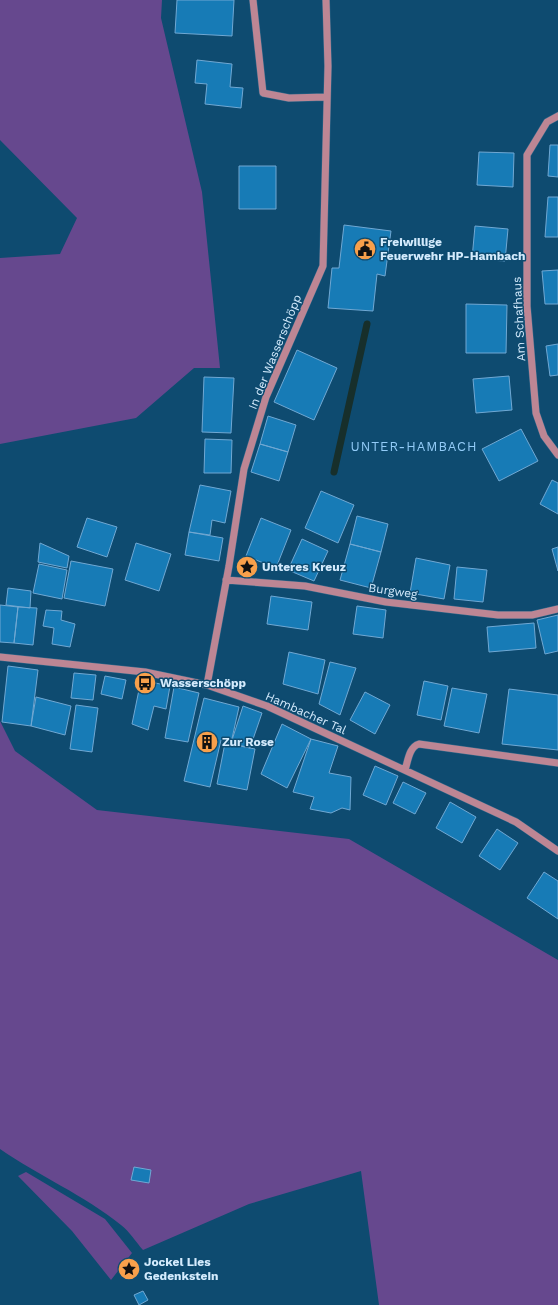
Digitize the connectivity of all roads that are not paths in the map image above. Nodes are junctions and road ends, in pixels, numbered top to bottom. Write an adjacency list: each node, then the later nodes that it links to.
1 (254, 0): 3 (street)
2 (326, 0): 3 (street, In der Wasserschöpp)
3 (326, 97): 6 (street, In der Wasserschöpp)
4 (558, 116): 5 (street, Am Schafhaus)
5 (558, 455)
6 (226, 580): 7 (street, Burgweg); 9 (street, In der Wasserschöpp)
7 (558, 609)
8 (0, 657): 9 (street, Hambacher Tal)
9 (207, 685): 11 (street, Hambacher Tal)
10 (558, 763): 11 (street)
11 (405, 770): 12 (street, Hambacher Tal)
12 (558, 851)

